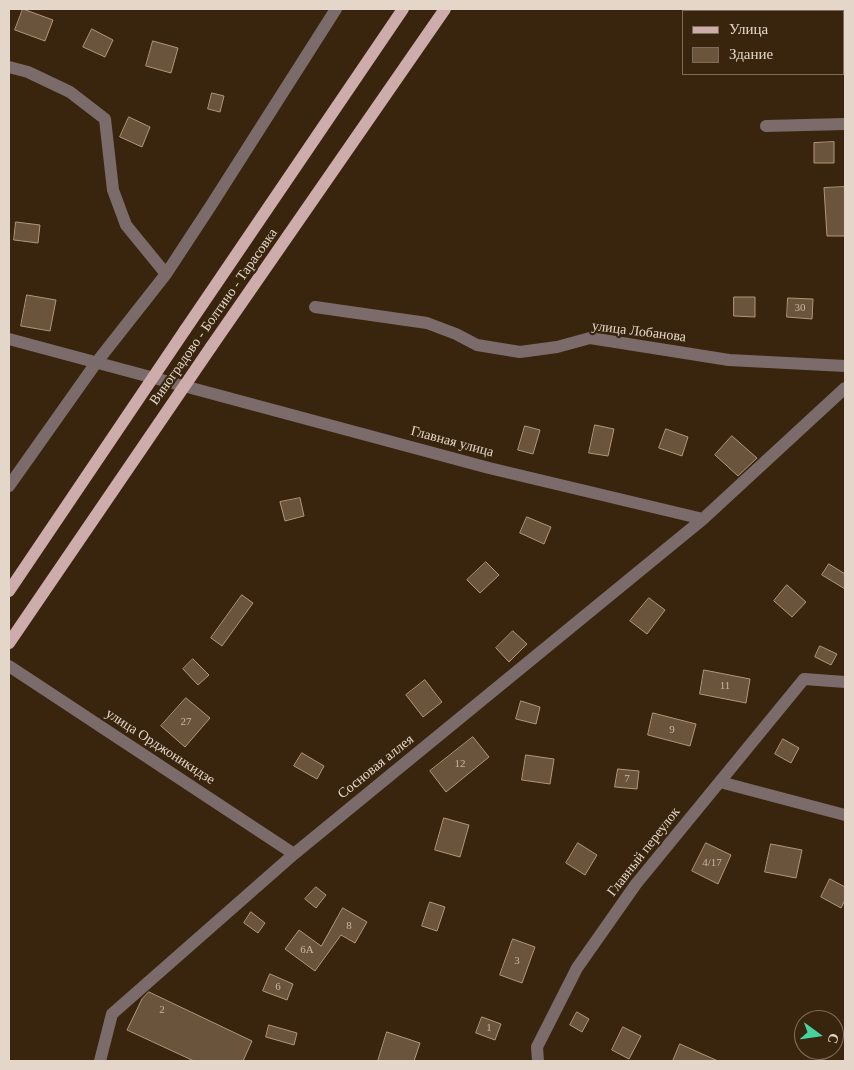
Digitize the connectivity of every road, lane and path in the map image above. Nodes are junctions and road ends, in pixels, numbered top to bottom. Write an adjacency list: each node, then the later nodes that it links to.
1 (336, 9): 7 (street)
2 (403, 9): 15 (main road, Виноградово - Болтино - Тарасовка, bridge)
3 (445, 9): 16 (main road, Виноградово - Болтино - Тарасовка, bridge)
4 (9, 67): 7 (street)
5 (845, 124): 6 (street)
6 (766, 126)
7 (166, 274): 10 (street)
8 (315, 307): 11 (street, улица Лобанова)
9 (9, 339): 10 (street, Главная улица)
10 (96, 362): 13 (street); 14 (street, Главная улица)
11 (845, 366)
12 (845, 388): 14 (street)
13 (9, 486)
14 (702, 519): 21 (street, Сосновая аллея)
15 (9, 591)
16 (9, 643)
17 (9, 666): 21 (street, улица Орджоникидзе)
18 (845, 682): 19 (street, Главный переулок)
19 (720, 782): 20 (street); 23 (street, Главный переулок)
20 (845, 815)
21 (294, 854): 22 (street, Сосновая аллея)
22 (100, 1061)
23 (538, 1061)

